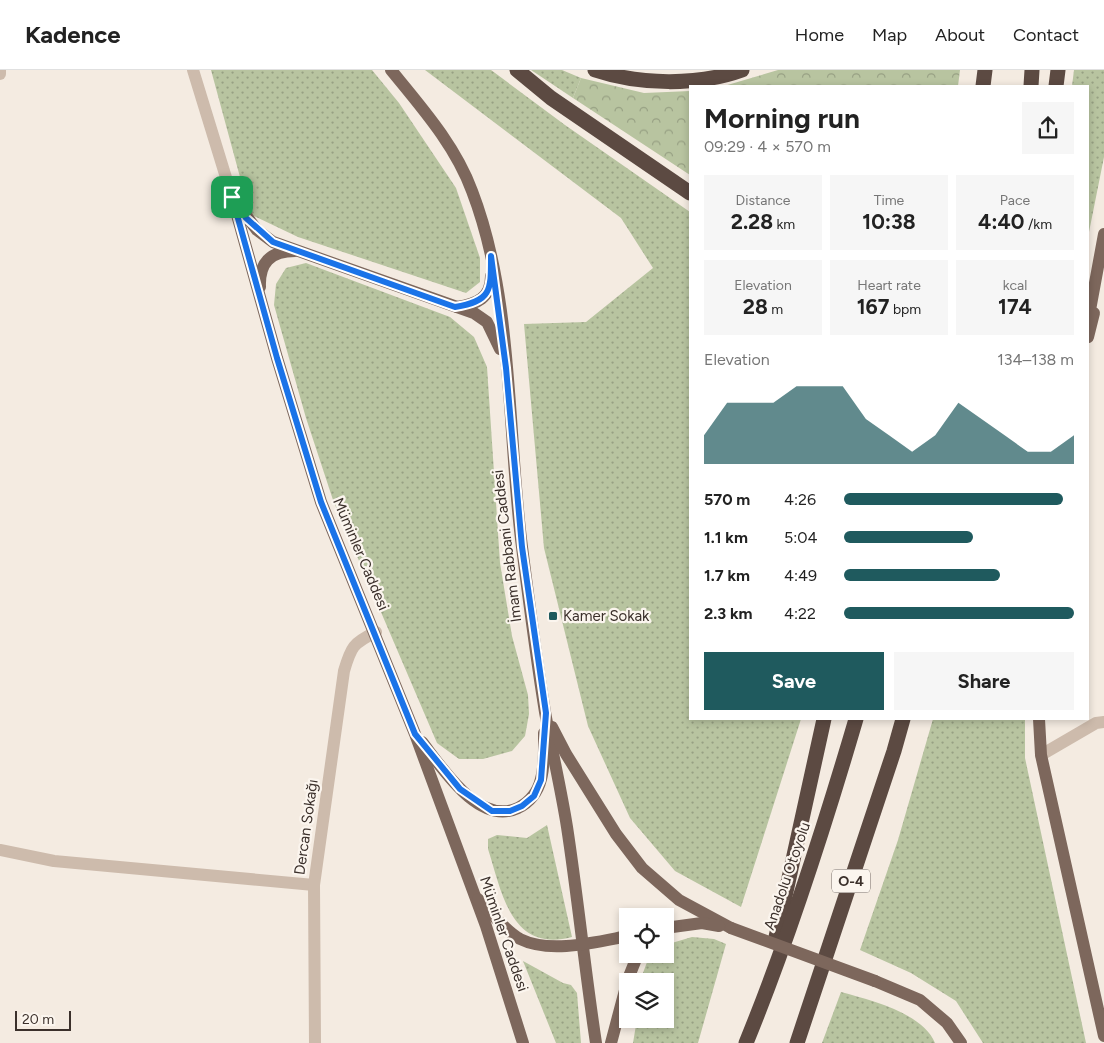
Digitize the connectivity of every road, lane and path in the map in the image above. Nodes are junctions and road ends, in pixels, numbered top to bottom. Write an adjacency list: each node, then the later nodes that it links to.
1 (0, 70): 10 (street)
2 (193, 70): 15 (street, Müminler Caddesi)
3 (391, 70): 18 (main road, İmam Rabbani Caddesi)
4 (517, 70): 14 (highway)
5 (595, 70): 6 (highway)
6 (742, 70)
7 (985, 70): 11 (highway)
8 (1032, 70): 12 (highway)
9 (1058, 70): 13 (highway)
10 (0, 74)
11 (983, 85)
12 (1031, 85)
13 (1056, 85)
14 (689, 191)
15 (232, 197): 17 (main road); 20 (main road, Müminler Caddesi)
16 (1104, 234): 22 (main road)
17 (295, 251): 20 (main road); 21 (main road)
18 (491, 256): 21 (main road); 24 (main road, İmam Rabbani Caddesi)
19 (1104, 271): 23 (main road)
20 (260, 300): 25 (main road, Müminler Caddesi)
21 (455, 307): 24 (main road)
22 (1089, 316)
23 (1089, 334)
24 (506, 368): 26 (main road, İmam Rabbani Caddesi)
25 (376, 632): 32 (main road, Müminler Caddesi); 35 (street, Dercan Sokağı)
26 (546, 713): 32 (main road); 40 (main road); 42 (main road, İmam Rabbani Caddesi)
27 (824, 720): 44 (highway)
28 (856, 720): 44 (highway, Anadolu Otoyolu)
29 (903, 720): 51 (highway, O-4)
30 (1039, 720): 33 (main road)
31 (1104, 722): 33 (street)
32 (415, 734): 36 (main road, Müminler Caddesi)
33 (1041, 755): 45 (main road)
34 (0, 850): 35 (street)
35 (314, 884): 46 (street, Dercan Sokağı)
36 (474, 896): 42 (main road); 47 (main road, Müminler Caddesi)
37 (685, 924): 38 (main road); 39 (main road); 40 (main road)
38 (674, 926)
39 (674, 928)
40 (731, 928): 52 (main road, bridge)
41 (619, 938): 42 (main road)
42 (583, 944): 48 (main road, İmam Rabbani Caddesi)
43 (634, 963): 49 (main road)
44 (764, 999): 50 (highway, Anadolu Otoyolu)
45 (1104, 1036)
46 (315, 1043)
47 (523, 1043)
48 (596, 1043)
49 (611, 1043)
50 (746, 1043)
51 (797, 1043)
52 (961, 1043)

